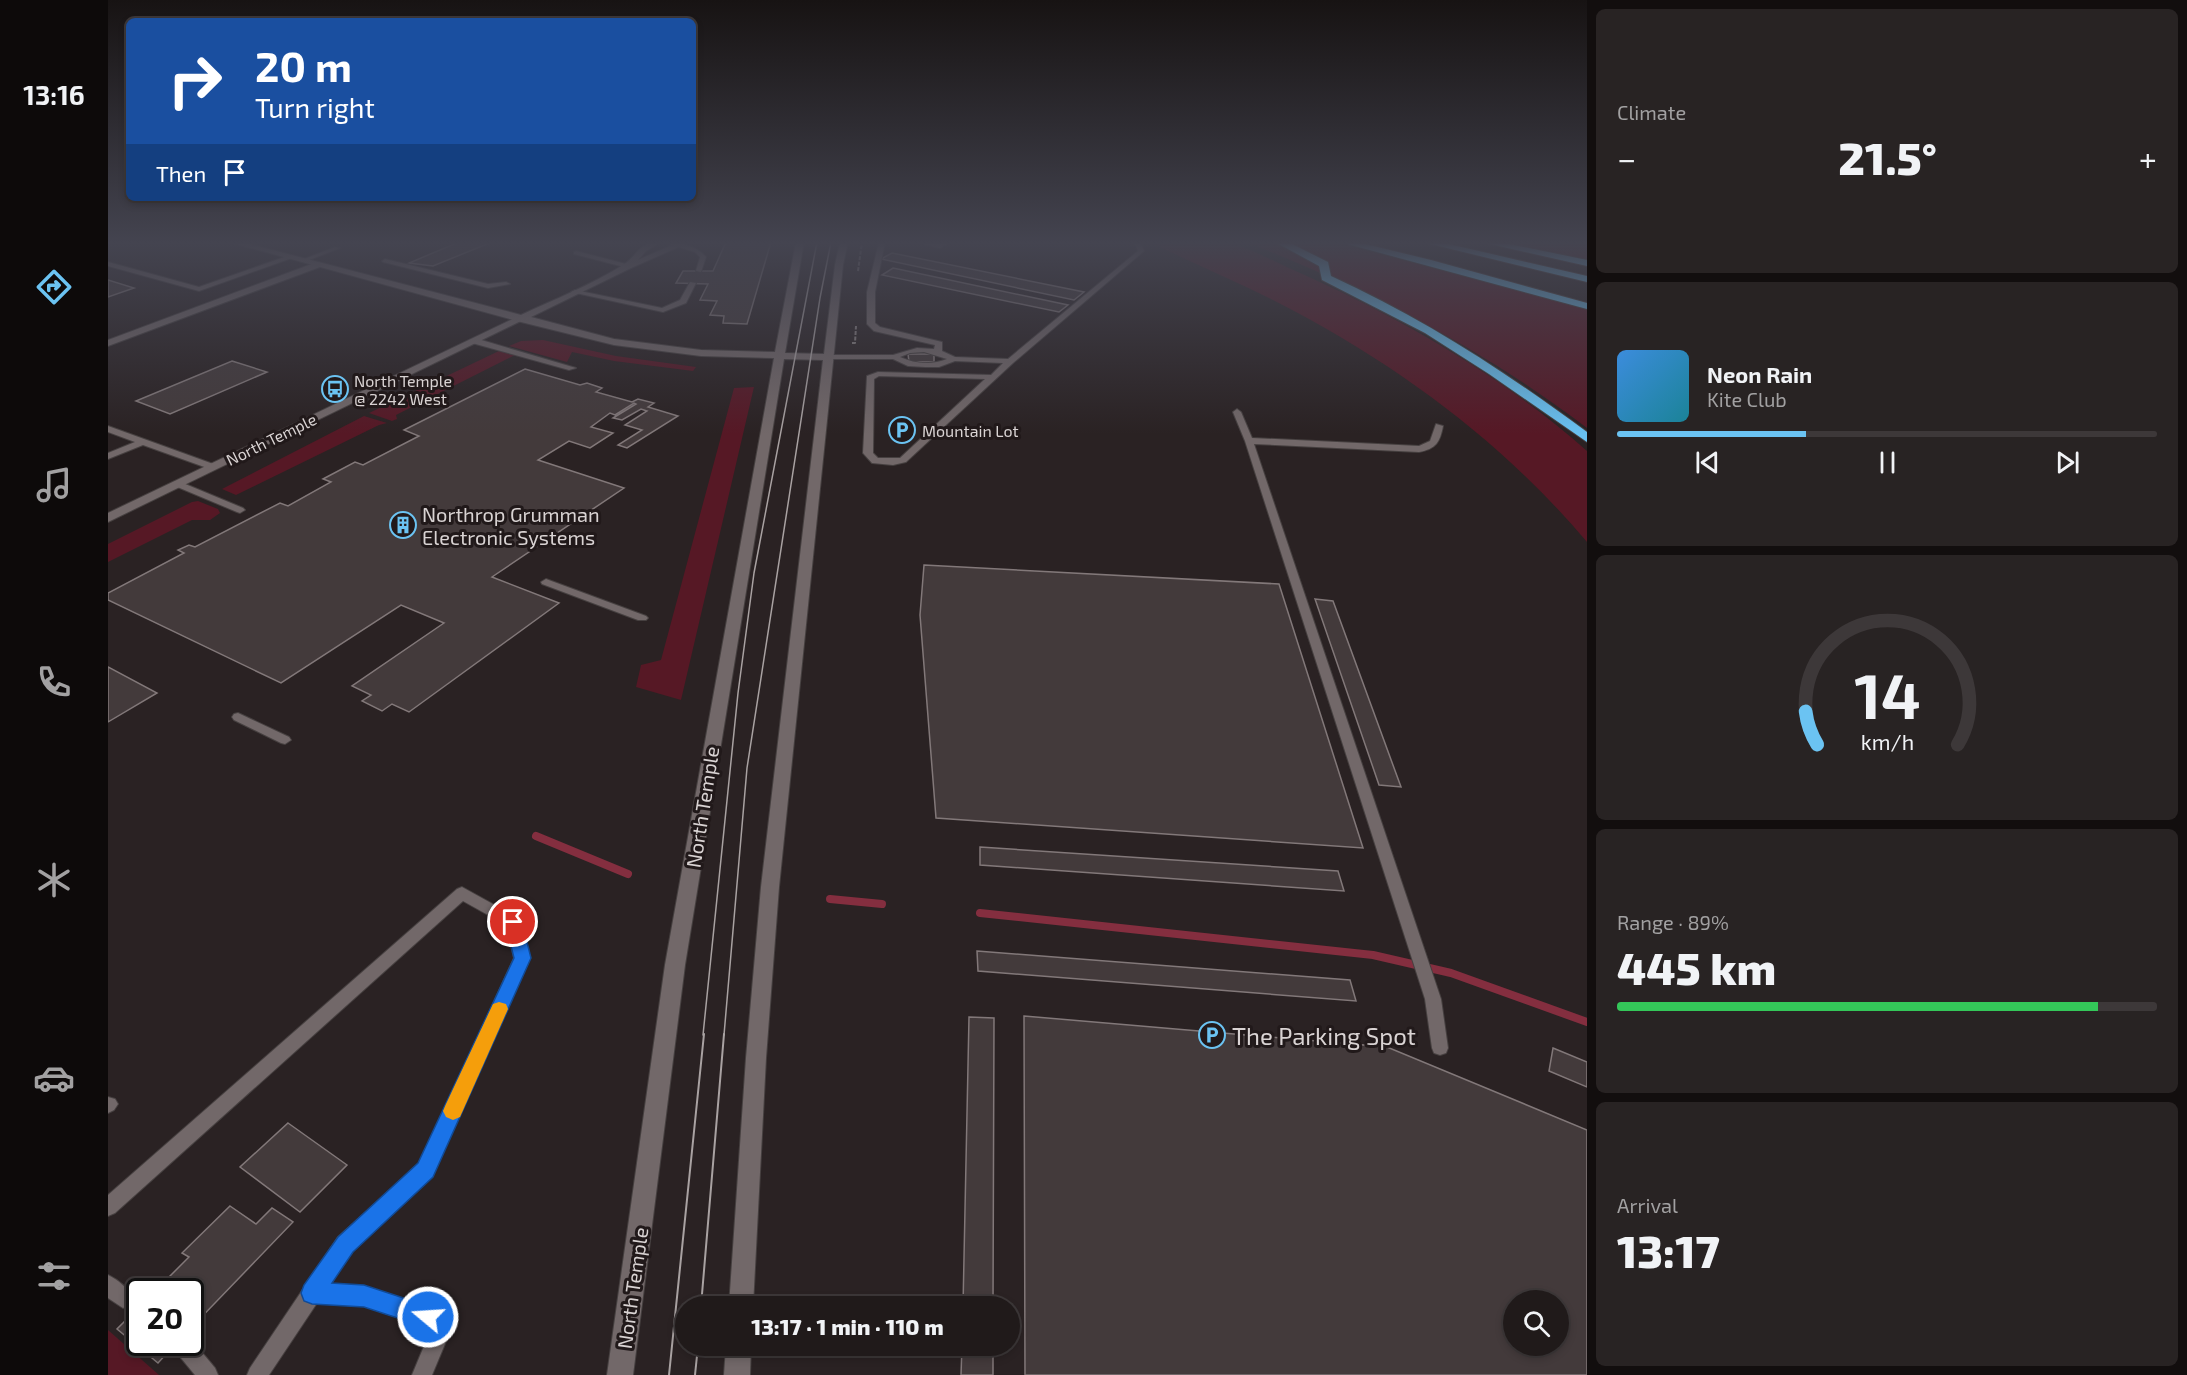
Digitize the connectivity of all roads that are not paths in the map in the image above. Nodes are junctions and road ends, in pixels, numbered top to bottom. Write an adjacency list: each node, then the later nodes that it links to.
1 (207, 306): 13 (main road)
2 (472, 306): 11 (main road)
3 (546, 306): 11 (main road, North Temple)
4 (644, 306): 5 (lane)
5 (672, 306)
6 (789, 306): 15 (main road, North Temple)
7 (835, 306): 16 (main road)
8 (871, 306): 14 (lane)
9 (1075, 306): 19 (lane)
10 (1383, 306): 25 (highway)
11 (520, 319): 12 (main road, North Temple); 15 (main road)
12 (475, 340): 20 (lane); 29 (main road, North Temple)
13 (108, 343)
14 (938, 351): 17 (lane); 18 (lane)
15 (781, 356): 16 (main road); 48 (main road, North Temple)
16 (829, 357): 17 (lane); 41 (main road)
17 (894, 357): 18 (lane)
18 (954, 359): 19 (lane)
19 (1010, 361): 21 (lane)
20 (572, 368)
21 (992, 377): 21 (lane)
22 (1237, 412): 26 (lane)
23 (1439, 426): 26 (lane)
24 (108, 429): 27 (lane)
25 (1587, 438)
26 (1249, 441): 37 (lane)
27 (142, 442): 28 (lane); 29 (lane)
28 (108, 456)
29 (213, 467): 30 (main road, North Temple)
30 (178, 484): 31 (lane); 32 (main road, North Temple)
31 (240, 510)
32 (108, 518)
33 (546, 582): 34 (lane)
34 (642, 618)
35 (238, 717): 36 (lane)
36 (285, 740)
37 (1440, 1048)
38 (108, 1207): 40 (lane)
39 (108, 1285): 42 (lane)
40 (312, 1293): 46 (lane); 47 (lane)
41 (742, 1296)
42 (123, 1298)
43 (192, 1356): 45 (lane)
44 (738, 1356): 49 (main road)
45 (208, 1375)
46 (257, 1375)
47 (422, 1375)
48 (620, 1375)
49 (737, 1375)

